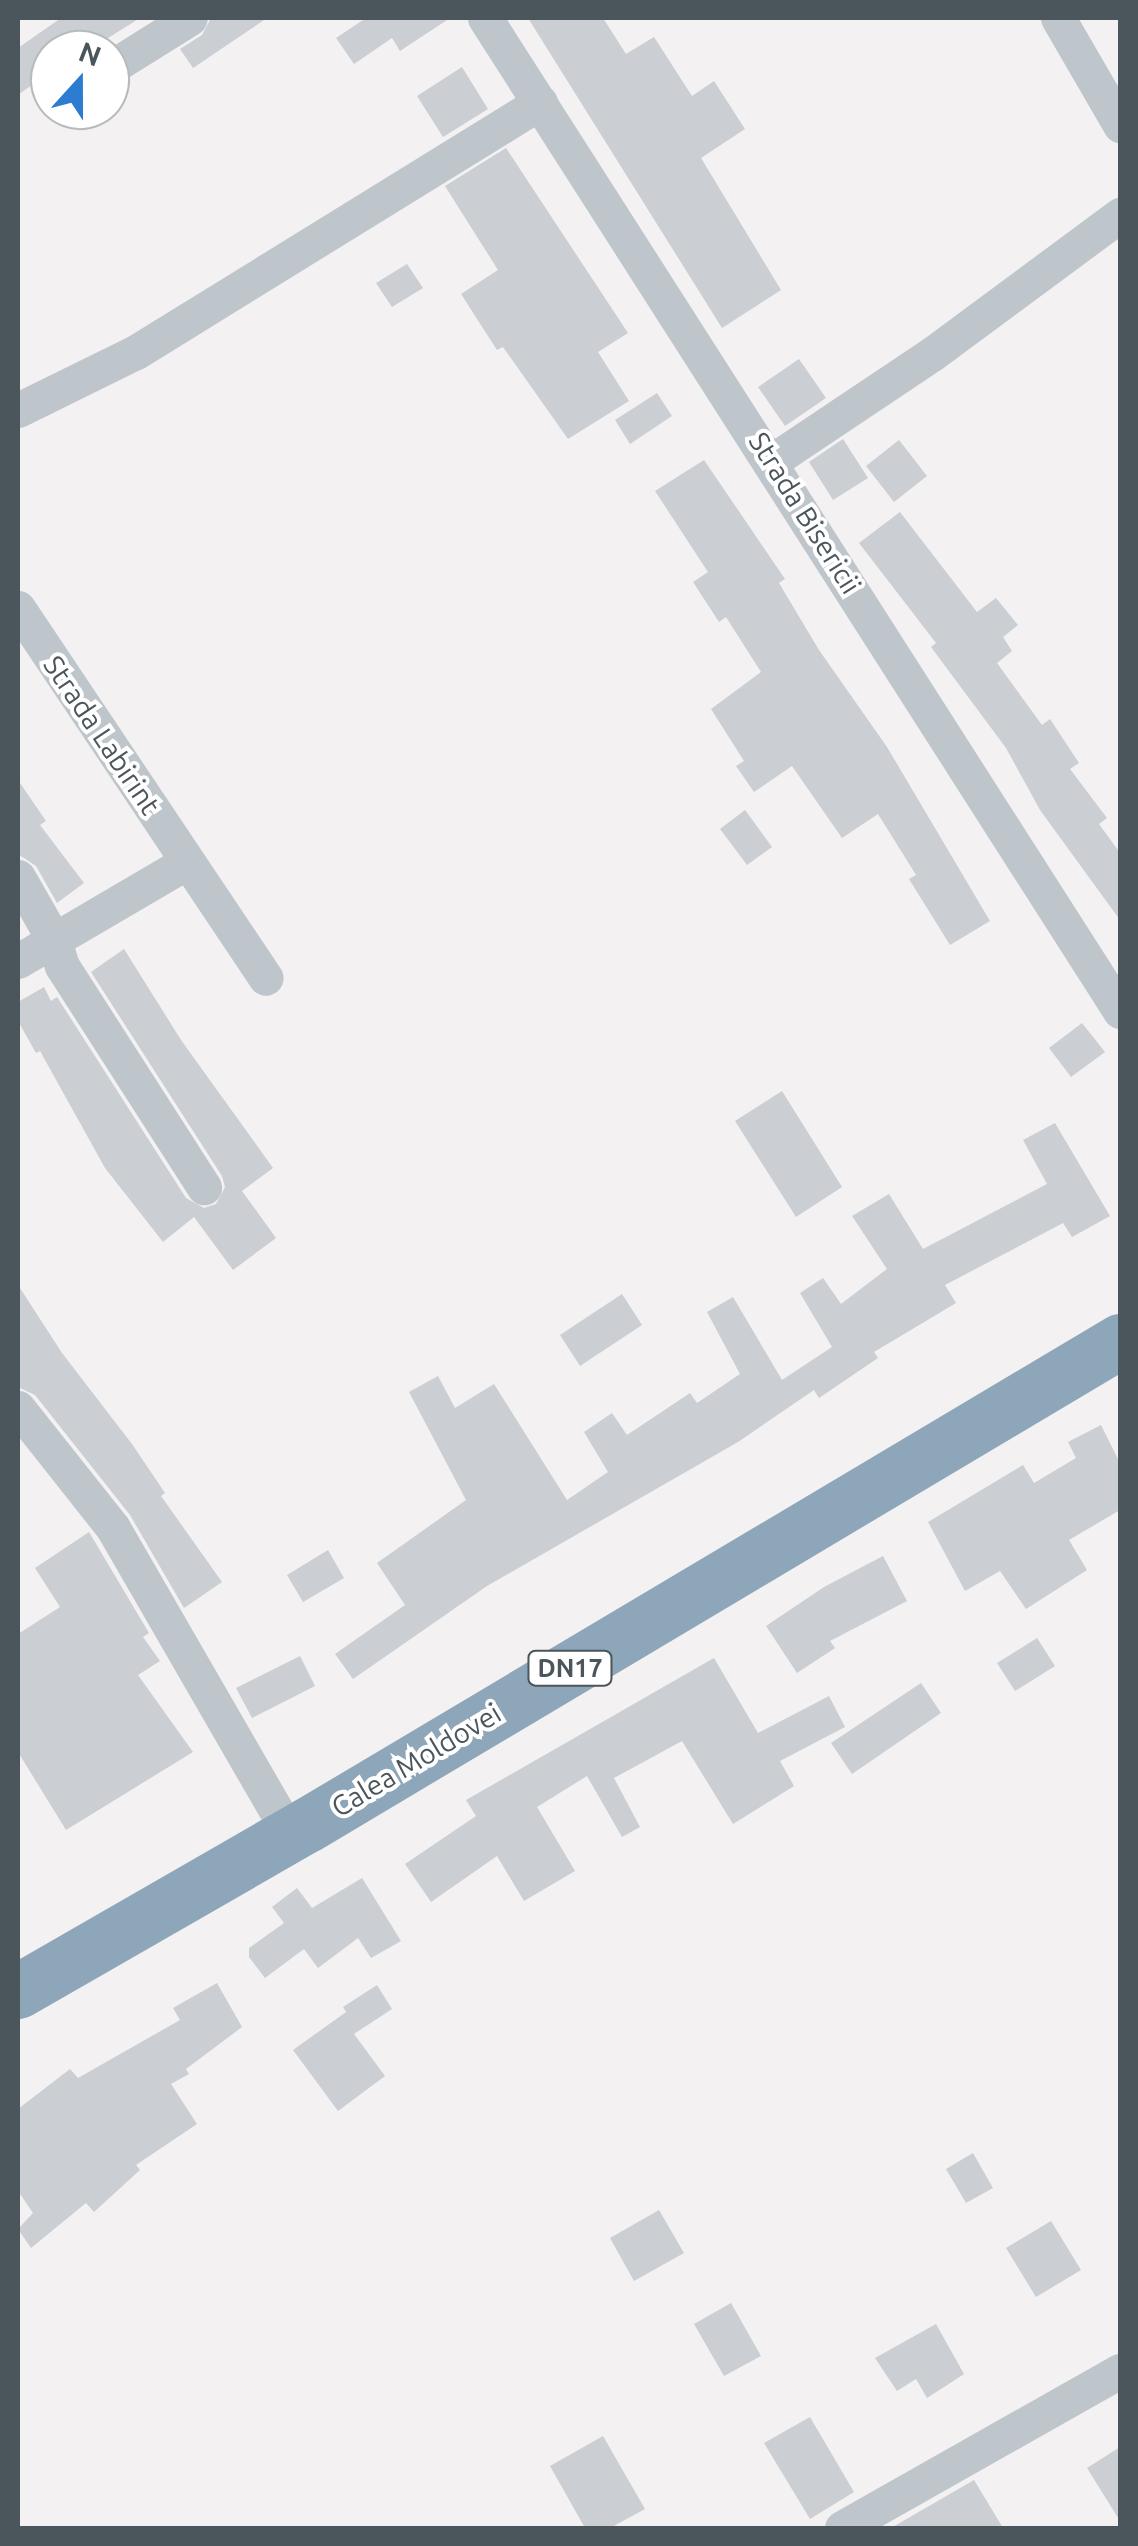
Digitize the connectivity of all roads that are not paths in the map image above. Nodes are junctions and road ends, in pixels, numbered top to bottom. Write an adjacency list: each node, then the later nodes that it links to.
1 (190, 18): 4 (street)
2 (484, 18): 5 (street, Strada Bisericii)
3 (1058, 18): 6 (street)
4 (130, 56)
5 (540, 102): 8 (street); 9 (street, Strada Bisericii)
6 (1120, 125)
7 (1120, 215): 9 (street)
8 (18, 410)
9 (772, 460): 16 (street, Strada Bisericii)
10 (18, 608): 11 (street, Strada Labirint)
11 (187, 862): 13 (street); 15 (street, Strada Labirint)
12 (18, 877): 13 (street)
13 (54, 940): 14 (street); 17 (street)
14 (18, 962)
15 (266, 978)
16 (1120, 1012)
17 (204, 1187)
18 (1120, 1341): 20 (highway, Calea Moldovei / DN17)
19 (18, 1408): 20 (street)
20 (290, 1835): 21 (highway, Calea Moldovei / DN17)
21 (18, 1991)
22 (1120, 2371): 23 (street)
23 (842, 2528)

